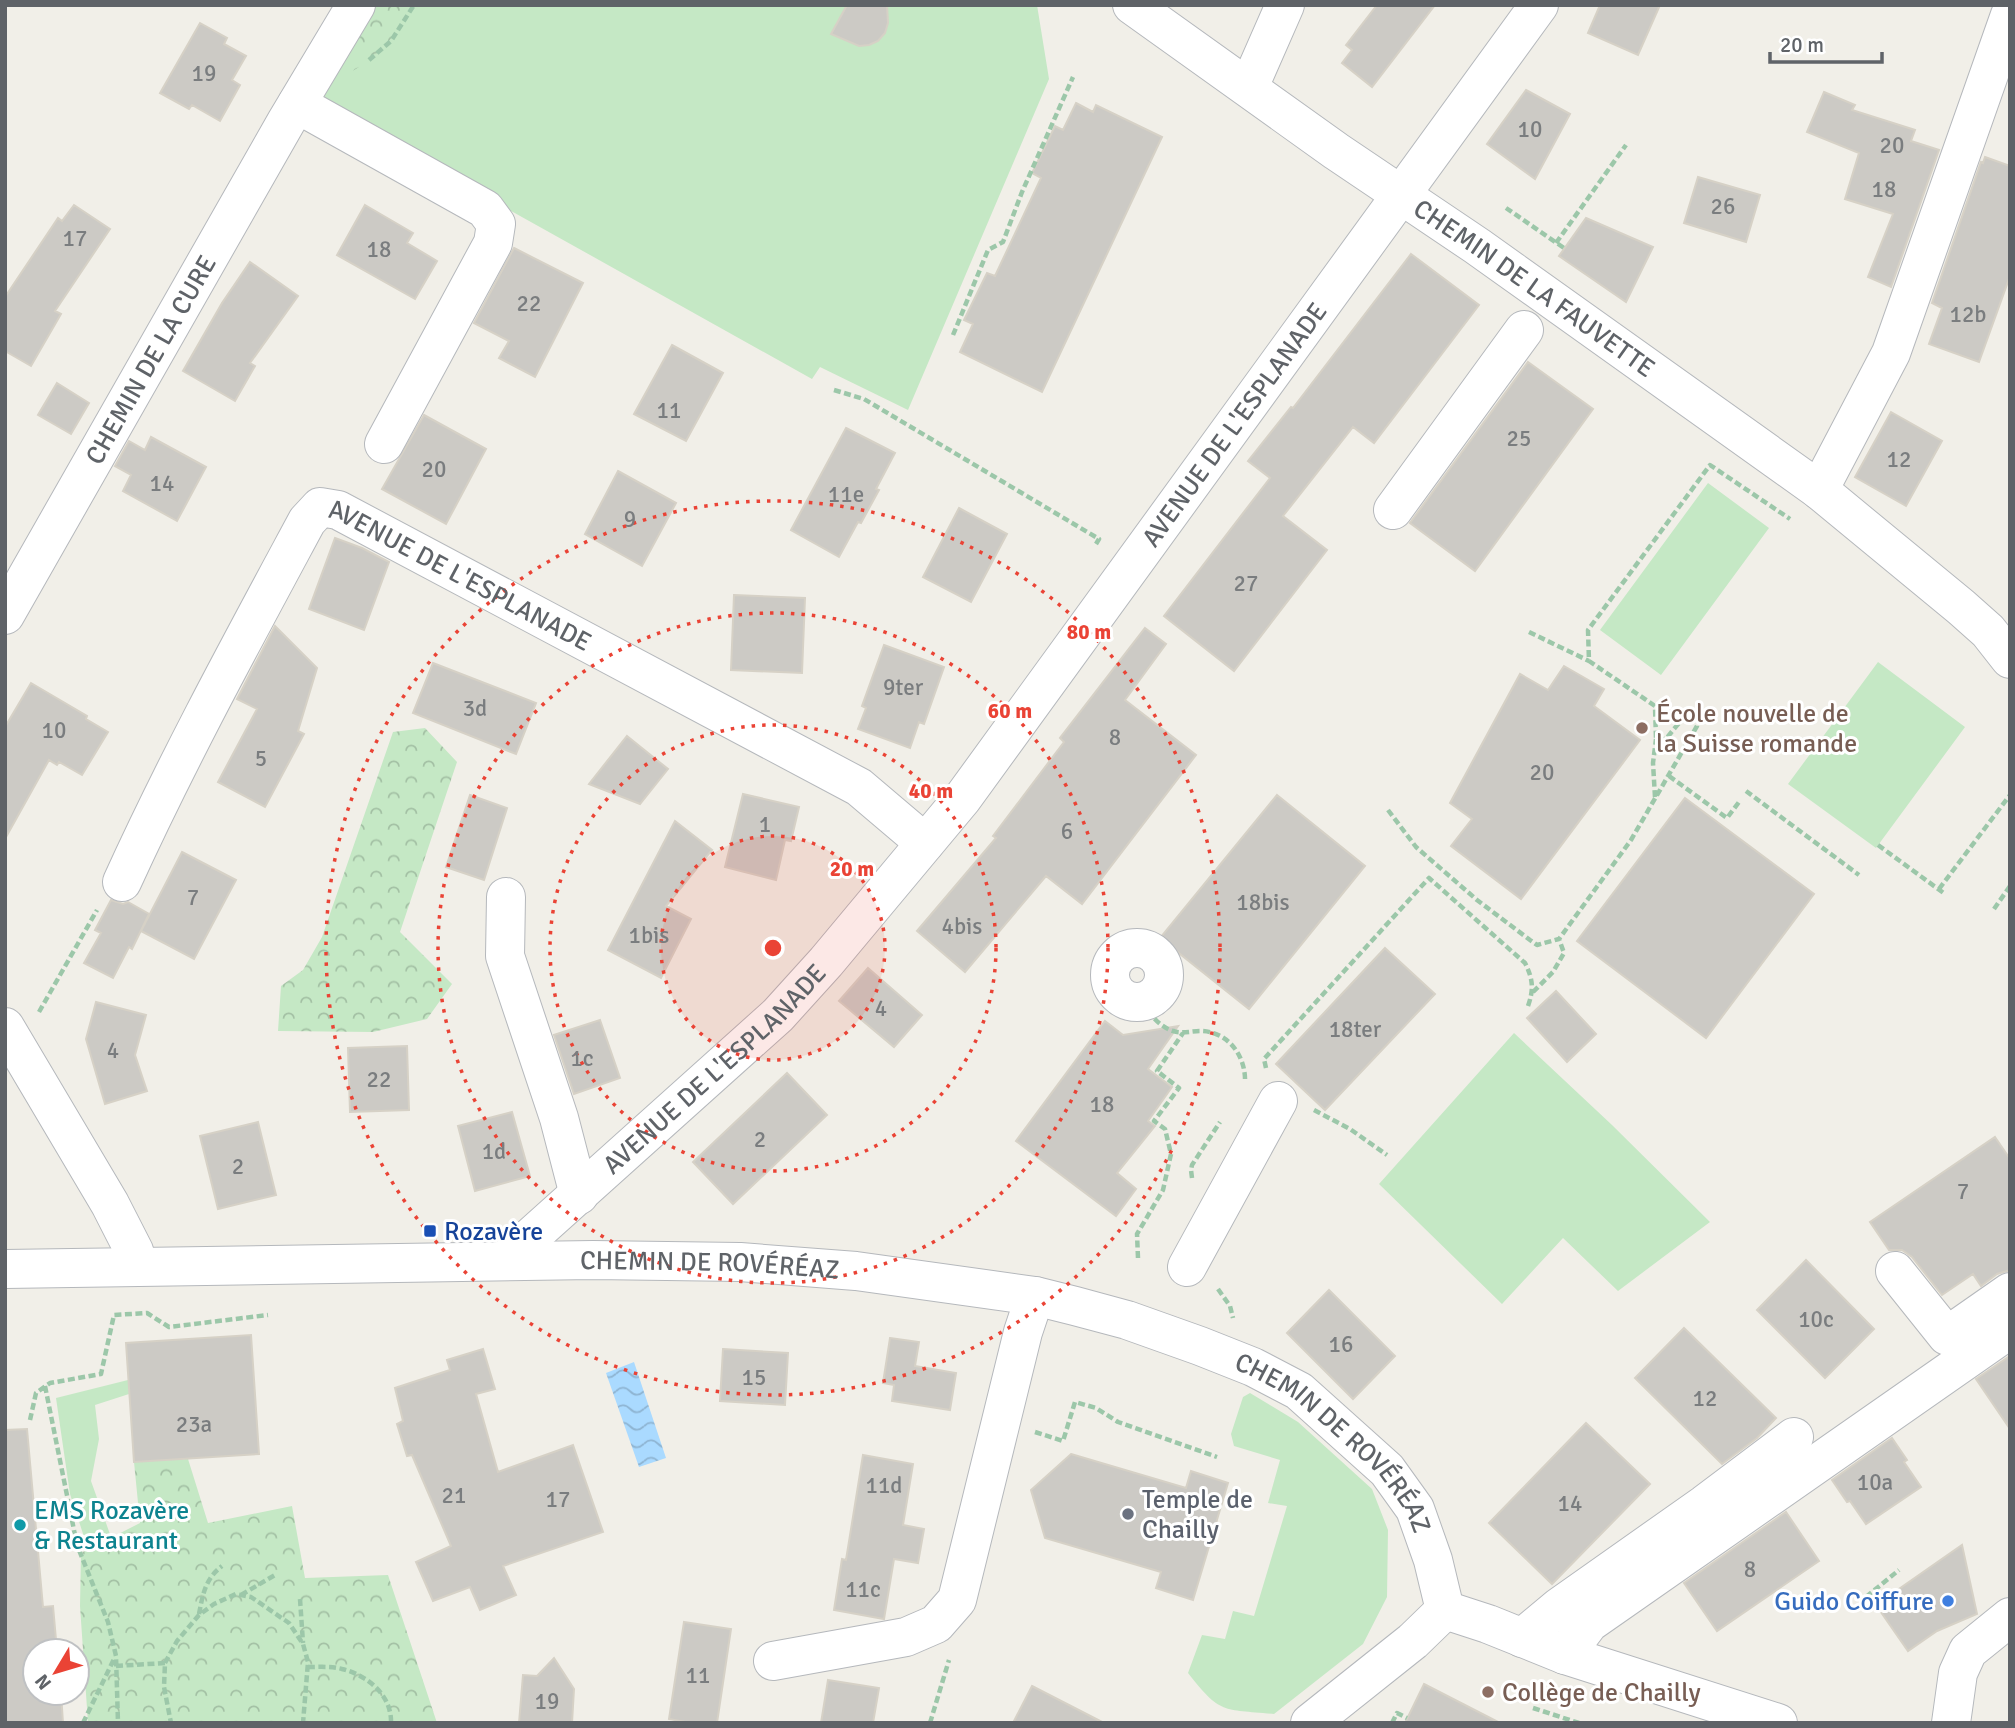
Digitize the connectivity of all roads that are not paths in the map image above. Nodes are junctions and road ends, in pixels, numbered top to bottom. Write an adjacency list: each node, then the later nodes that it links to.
1 (356, 5): 7 (street, CHEMIN DE LA CURE)
2 (1132, 5): 6 (street, CHEMIN DE LA FAUVETTE)
3 (1286, 5): 6 (street)
4 (1539, 5): 8 (street, AVENUE DE L'ESPLANADE)
5 (2010, 15): 11 (street)
6 (1249, 87): 8 (street, CHEMIN DE LA FAUVETTE)
7 (297, 104): 10 (street); 13 (street, CHEMIN DE LA CURE)
8 (1401, 194): 11 (street, CHEMIN DE LA FAUVETTE); 15 (street, AVENUE DE L'ESPLANADE)
9 (1524, 330): 12 (street)
10 (384, 444)
11 (1810, 505): 14 (street, CHEMIN DE LA FAUVETTE)
12 (1393, 510)
13 (5, 615)
14 (2007, 651)
15 (925, 843): 16 (street, AVENUE DE L'ESPLANADE); 22 (street, AVENUE DE L'ESPLANADE)
16 (122, 882)
17 (506, 897): 22 (street, AVENUE DE L'ESPLANADE)
18 (1109, 954): 19 (street)
19 (1142, 1002)
20 (12, 1038): 24 (street)
21 (1261, 1094): 25 (street)
22 (579, 1195): 23 (street, AVENUE DE L'ESPLANADE)
23 (505, 1261): 24 (street, CHEMIN DE ROVÉRÉAZ); 29 (street, CHEMIN DE ROVÉRÉAZ)
24 (139, 1266): 26 (street, CHEMIN DE ROVÉRÉAZ)
25 (1187, 1267)
26 (5, 1269)
27 (1895, 1271): 28 (street)
28 (2010, 1292)
29 (1035, 1296): 32 (street, CHEMIN DE ROVÉRÉAZ); 36 (street)
30 (2010, 1329): 35 (street)
31 (1794, 1437): 34 (street)
32 (1445, 1610): 34 (street); 37 (street)
33 (2010, 1617): 39 (street)
34 (1522, 1638): 35 (street)
35 (1565, 1655): 38 (street)
36 (773, 1661)
37 (1310, 1723)
38 (1778, 1723)
39 (1951, 1723)

